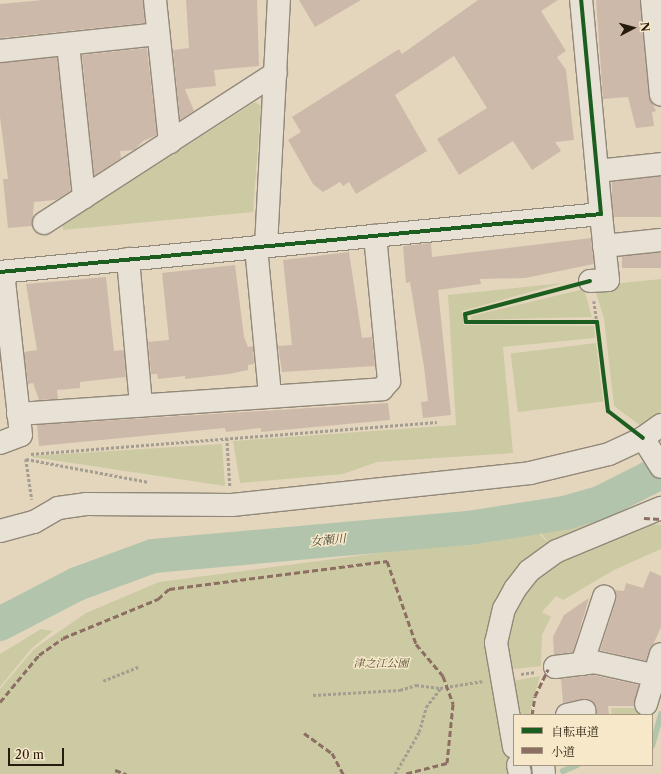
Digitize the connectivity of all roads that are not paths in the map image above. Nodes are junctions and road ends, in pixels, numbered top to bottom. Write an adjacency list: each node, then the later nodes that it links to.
1 (155, 0): 5 (street)
2 (279, 0): 8 (street)
3 (581, 0): 12 (street)
4 (652, 0): 9 (street)
5 (158, 34): 6 (street); 10 (street)
6 (68, 44): 7 (street); 13 (street)
7 (0, 51)
8 (276, 73): 10 (street); 19 (street)
9 (661, 95)
10 (170, 142): 13 (street)
11 (661, 164): 12 (street)
12 (597, 170): 14 (street)
13 (84, 197): 15 (street)
14 (601, 214): 16 (street); 18 (street)
15 (44, 223)
16 (375, 236): 19 (street); 24 (street)
17 (661, 240): 18 (street)
18 (604, 246): 22 (street)
19 (261, 247): 20 (street); 24 (street)
20 (128, 259): 21 (street); 25 (street)
21 (2, 272): 23 (street)
22 (590, 281)
23 (4, 320): 26 (street)
24 (270, 396): 25 (street)
25 (141, 405): 26 (street)
26 (18, 414): 28 (street)
27 (661, 425): 29 (street)
28 (0, 443)
29 (645, 443): 30 (street); 32 (street)
30 (661, 467)
31 (661, 508): 39 (street)
32 (0, 531)
33 (604, 597): 35 (street)
34 (661, 654): 37 (street)
35 (582, 664): 36 (street); 37 (street)
36 (549, 669)
37 (658, 677): 38 (street)
38 (646, 704)
39 (513, 740)

